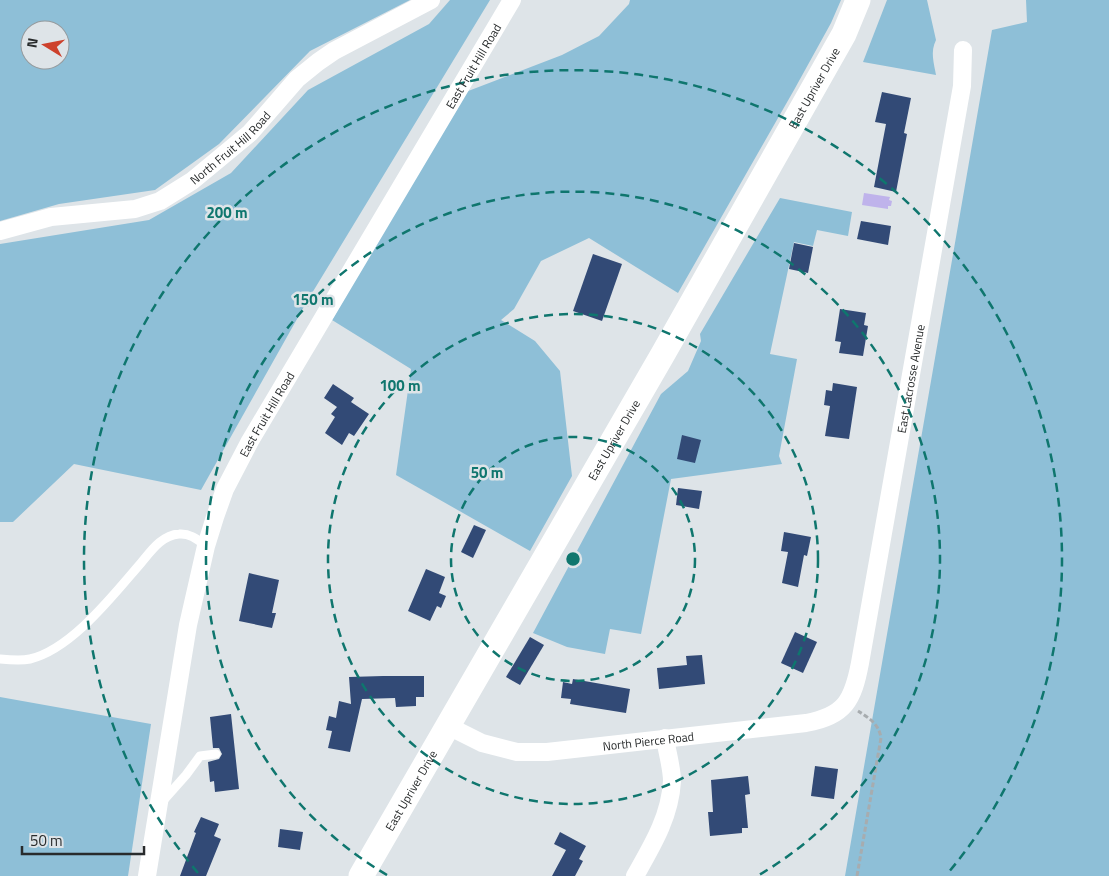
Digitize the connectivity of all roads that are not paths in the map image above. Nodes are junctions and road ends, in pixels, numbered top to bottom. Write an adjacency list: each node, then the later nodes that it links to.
1 (432, 0): 5 (street, North Fruit Hill Road)
2 (512, 0): 6 (street, East Fruit Hill Road)
3 (858, 0): 9 (street, East Upriver Drive)
4 (963, 50): 8 (street, East Lacrosse Avenue)
5 (0, 231)
6 (206, 546): 7 (lane); 12 (street, East Fruit Hill Road)
7 (0, 659)
8 (847, 704): 10 (street, North Pierce Road)
9 (448, 726): 10 (street, North Pierce Road); 14 (street, East Upriver Drive)
10 (665, 738): 15 (street)
11 (216, 754): 12 (lane)
12 (159, 806): 13 (street, East Fruit Hill Road)
13 (147, 876)
14 (361, 876)
15 (635, 876)

